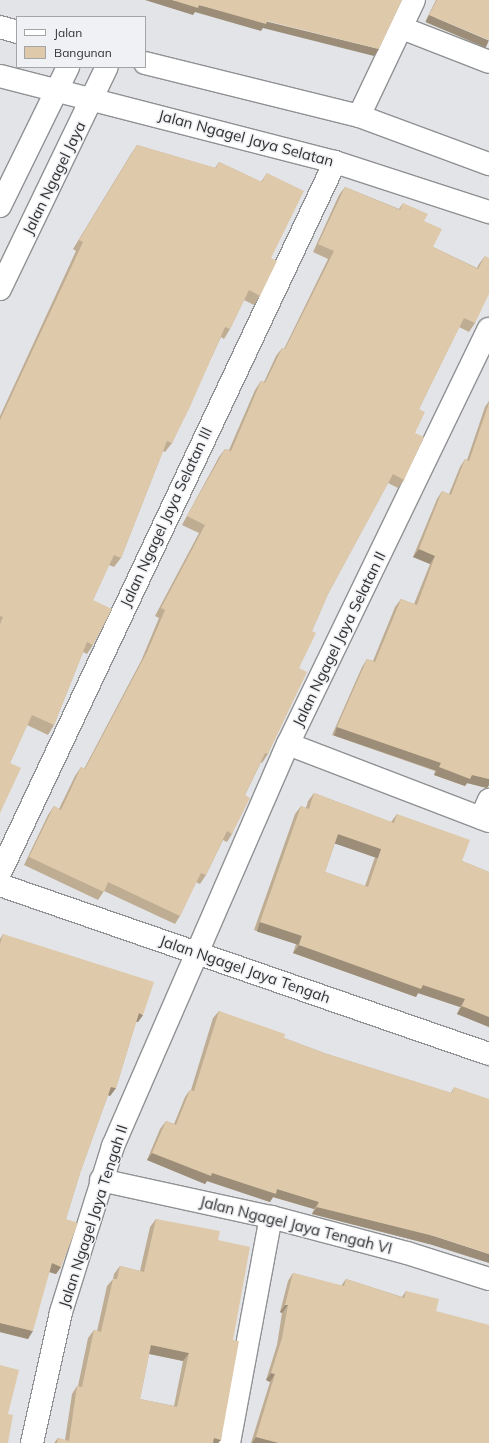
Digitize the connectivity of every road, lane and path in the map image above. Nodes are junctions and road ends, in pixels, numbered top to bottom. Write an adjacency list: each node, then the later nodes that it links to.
1 (414, 0): 3 (street)
2 (0, 28): 4 (street)
3 (402, 28): 5 (street); 12 (street)
4 (16, 32)
5 (487, 55)
6 (146, 63): 12 (street)
7 (68, 68): 10 (street)
8 (107, 68): 11 (street, Jalan Ngagel Jaya)
9 (0, 76): 10 (street, Jalan Ngagel Jaya Selatan)
10 (58, 89): 11 (street, Jalan Ngagel Jaya Selatan); 15 (street)
11 (93, 98): 13 (street, Jalan Ngagel Jaya Selatan); 17 (street, Jalan Ngagel Jaya)
12 (359, 116): 14 (street)
13 (335, 162): 16 (street, Jalan Ngagel Jaya Selatan); 21 (street, Jalan Ngagel Jaya Selatan III)
14 (489, 164)
15 (0, 206)
16 (489, 212)
17 (0, 289)
18 (489, 329): 19 (street, Jalan Ngagel Jaya Selatan II)
19 (288, 744): 20 (street); 23 (street, Jalan Ngagel Jaya Selatan II)
20 (486, 813)
21 (0, 873)
22 (0, 885): 23 (street, Jalan Ngagel Jaya Tengah)
23 (196, 952): 24 (street, Jalan Ngagel Jaya Tengah); 25 (street, Jalan Ngagel Jaya Tengah II)
24 (489, 1054)
25 (101, 1180): 26 (street, Jalan Ngagel Jaya Tengah VI); 28 (street, Jalan Ngagel Jaya Tengah II)
26 (271, 1217): 27 (street, Jalan Ngagel Jaya Tengah VI); 29 (street)
27 (489, 1280)
28 (32, 1443)
29 (229, 1443)

